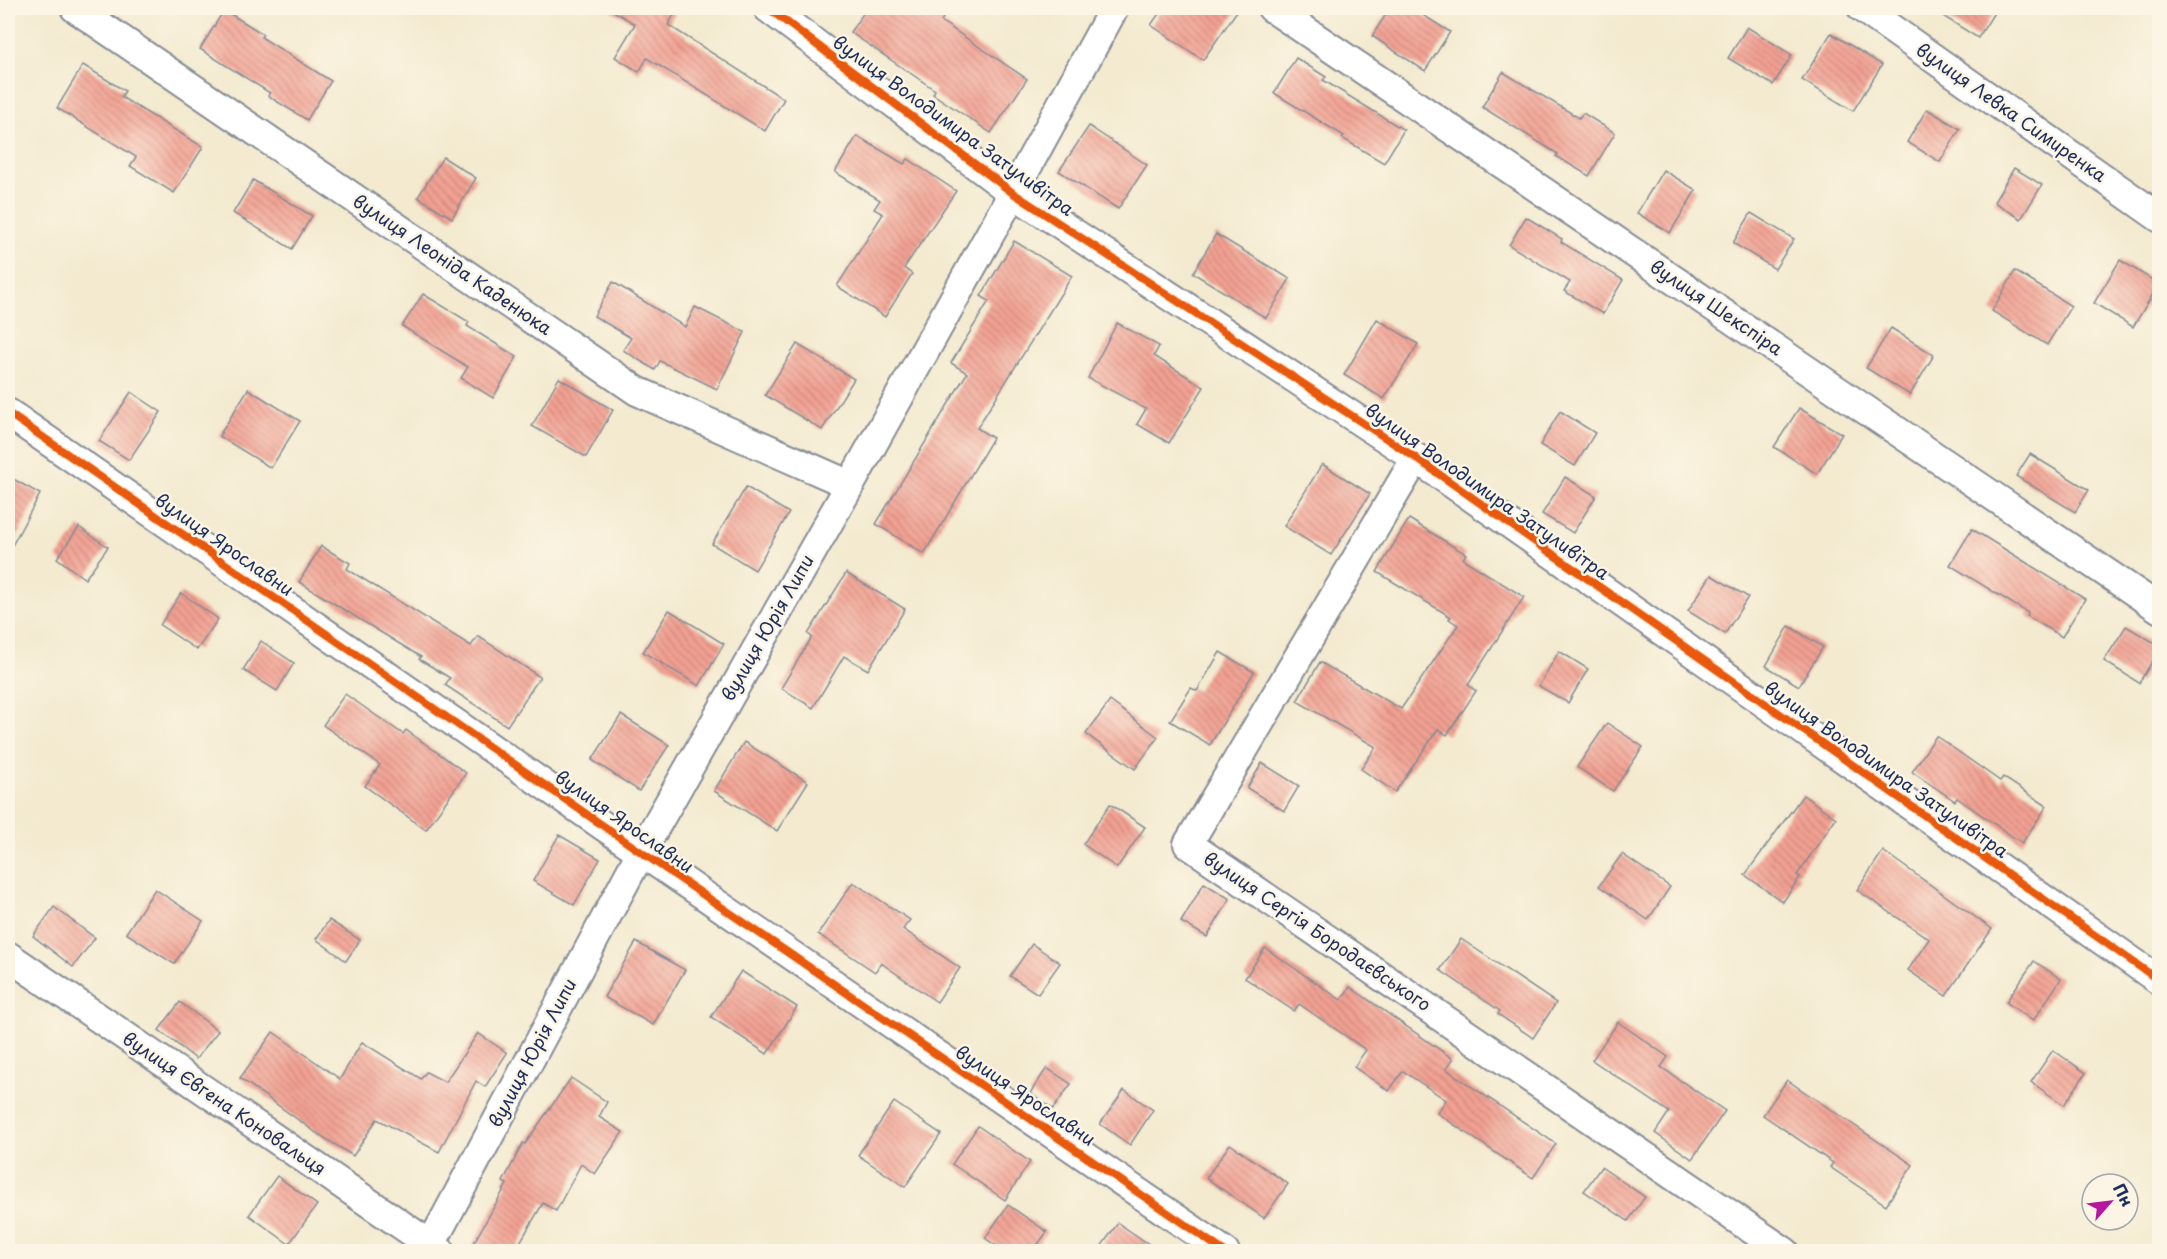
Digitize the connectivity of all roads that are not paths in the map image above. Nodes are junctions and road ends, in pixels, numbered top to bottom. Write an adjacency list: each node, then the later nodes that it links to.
1 (75, 8): 10 (street, вулиця Леоніда Каденюка)
2 (769, 8): 6 (street, вулиця Володимира Затуливітра)
3 (1114, 8): 6 (street, вулиця Юрія Липи)
4 (1272, 8): 11 (street, вулиця Шекспіра)
5 (1862, 8): 7 (street, вулиця Левка Симиренка)
6 (1013, 193): 9 (street, вулиця Володимира Затуливітра); 10 (street, вулиця Юрія Липи)
7 (2160, 218)
8 (8, 413): 12 (street, вулиця Ярославни)
9 (1416, 458): 14 (street, вулиця Володимира Затуливітра); 17 (street, вулиця Сергія Бородаєвського)
10 (850, 485): 12 (street, вулиця Юрія Липи)
11 (2160, 609)
12 (640, 852): 15 (street, вулиця Юрія Липи); 16 (street, вулиця Ярославни)
13 (8, 956): 15 (street, вулиця Євгена Коновальця)
14 (2160, 981)
15 (433, 1249)
16 (1225, 1251)
17 (1785, 1251)

